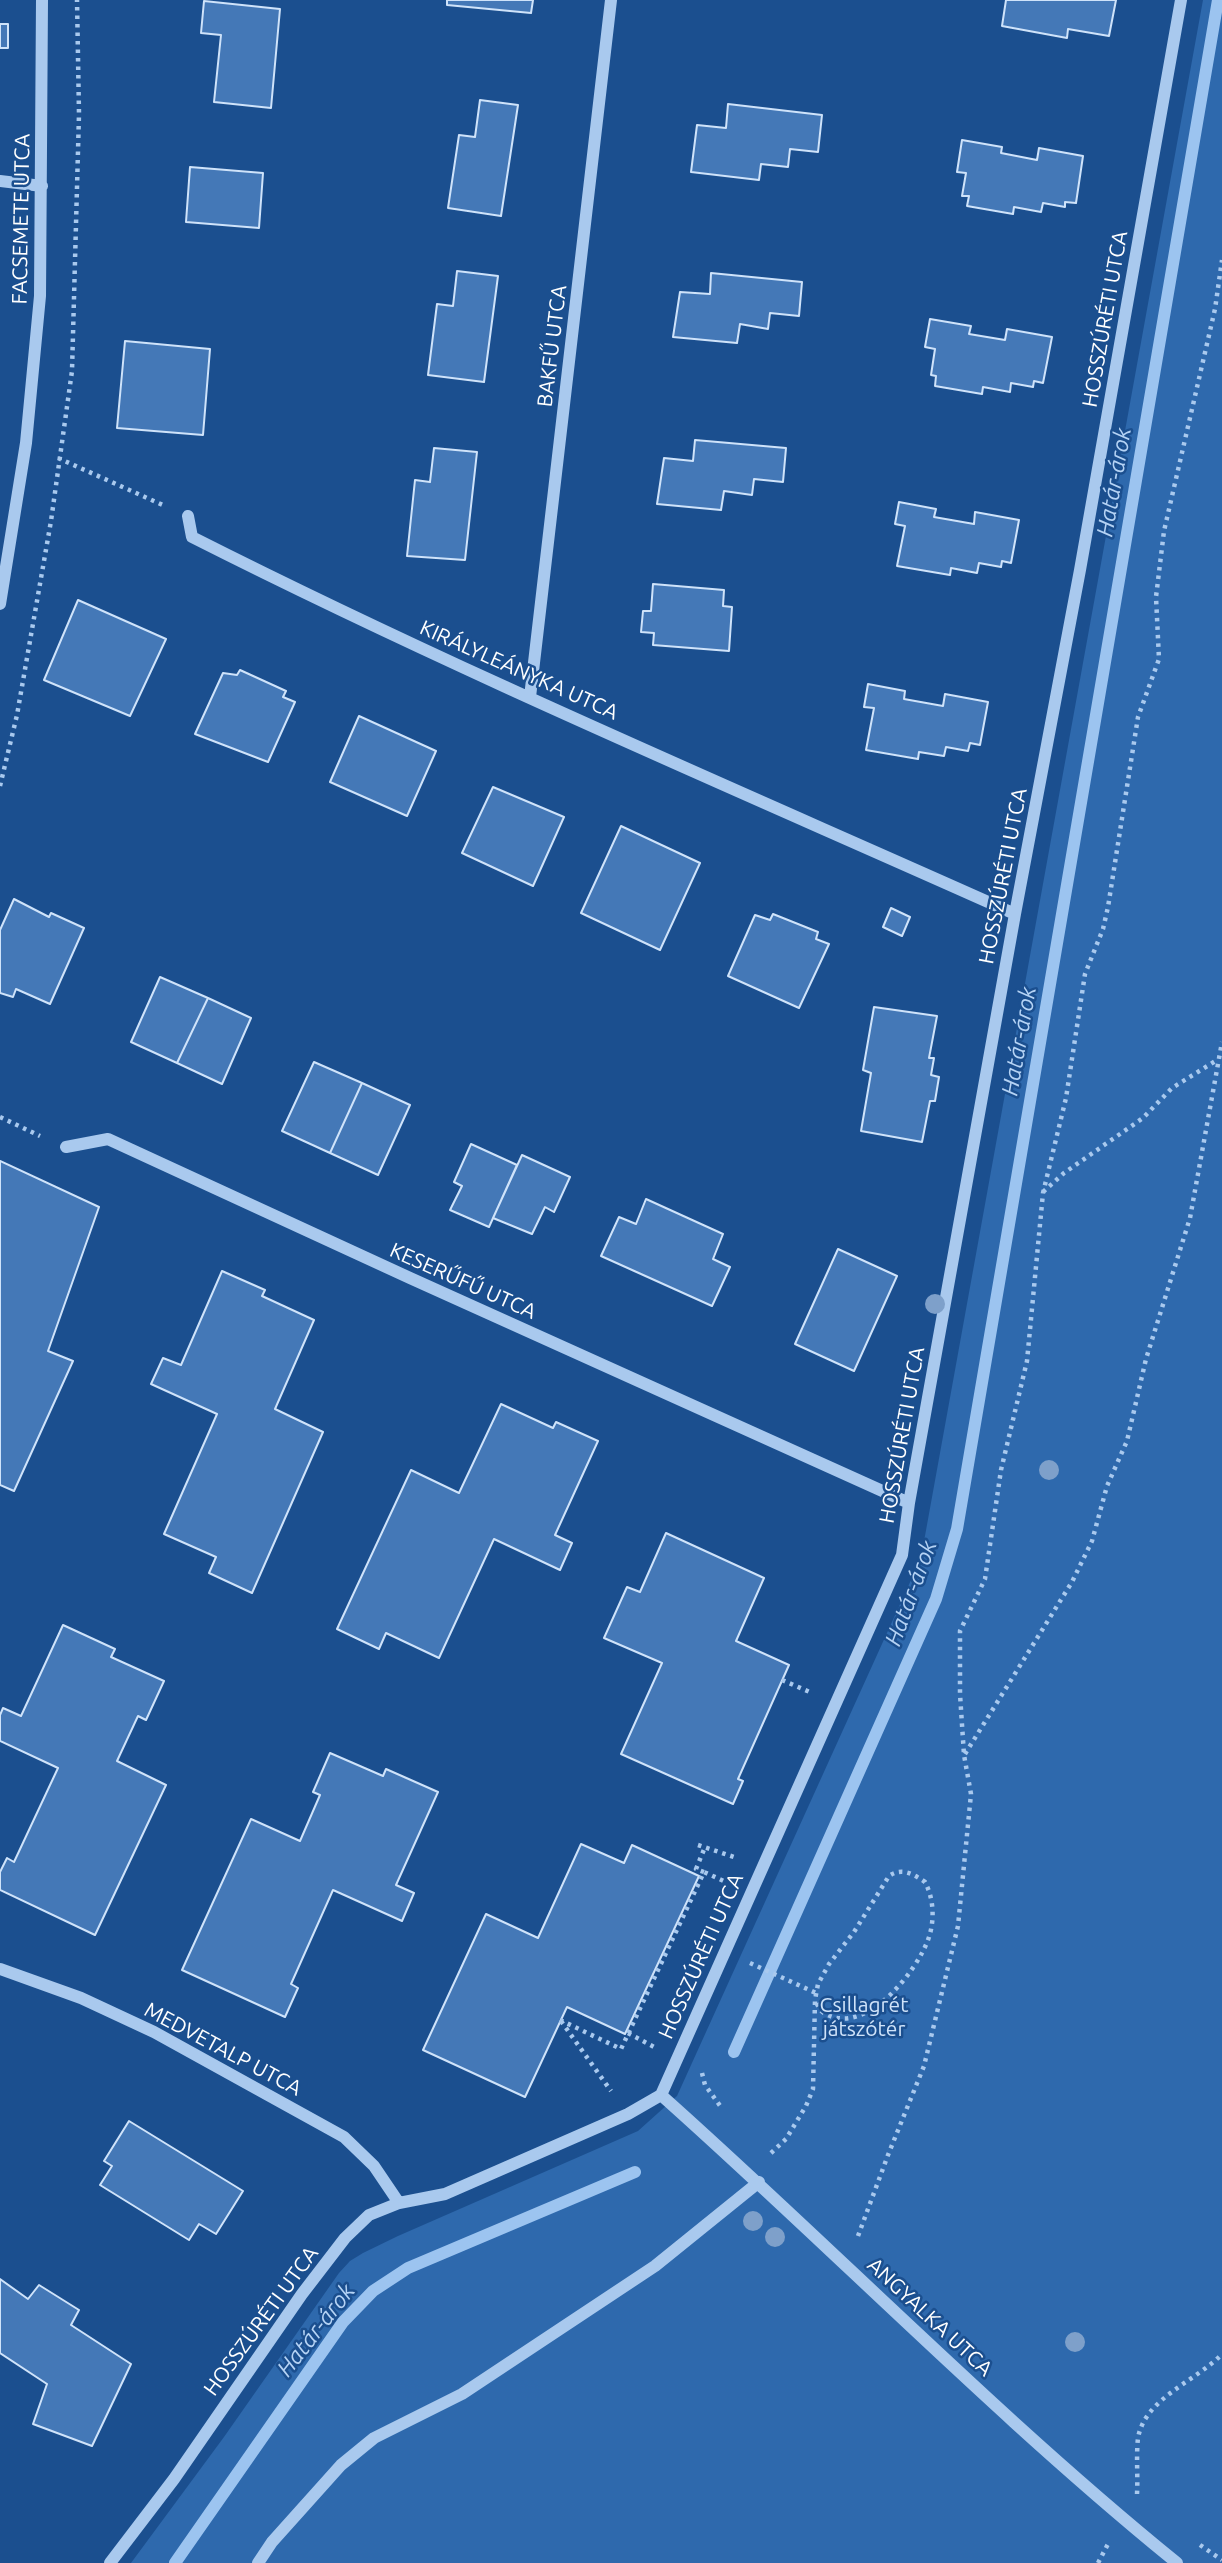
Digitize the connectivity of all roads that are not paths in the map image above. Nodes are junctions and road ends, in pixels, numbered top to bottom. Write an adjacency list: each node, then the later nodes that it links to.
1 (42, 0): 5 (street, FACSEMETE UTCA)
2 (611, 0): 8 (street, BAKFŰ UTCA)
3 (1181, 0): 9 (street, HOSSZÚRÉTI UTCA)
4 (0, 181): 5 (street)
5 (42, 186): 7 (street, FACSEMETE UTCA)
6 (188, 516): 8 (street, KIRÁLYLEÁNYKA UTCA)
7 (0, 604)
8 (530, 697): 9 (street, KIRÁLYLEÁNYKA UTCA)
9 (1015, 914): 11 (street, HOSSZÚRÉTI UTCA)
10 (66, 1147): 11 (street, KESERŰFŰ UTCA)
11 (909, 1503): 13 (street, HOSSZÚRÉTI UTCA)
12 (0, 1969): 15 (street, MEDVETALP UTCA)
13 (661, 2095): 14 (street, ANGYALKA UTCA); 15 (street, HOSSZÚRÉTI UTCA)
14 (759, 2182): 17 (street); 18 (street, ANGYALKA UTCA)
15 (399, 2203): 16 (street, HOSSZÚRÉTI UTCA)
16 (110, 2563)
17 (258, 2563)
18 (1177, 2563)

